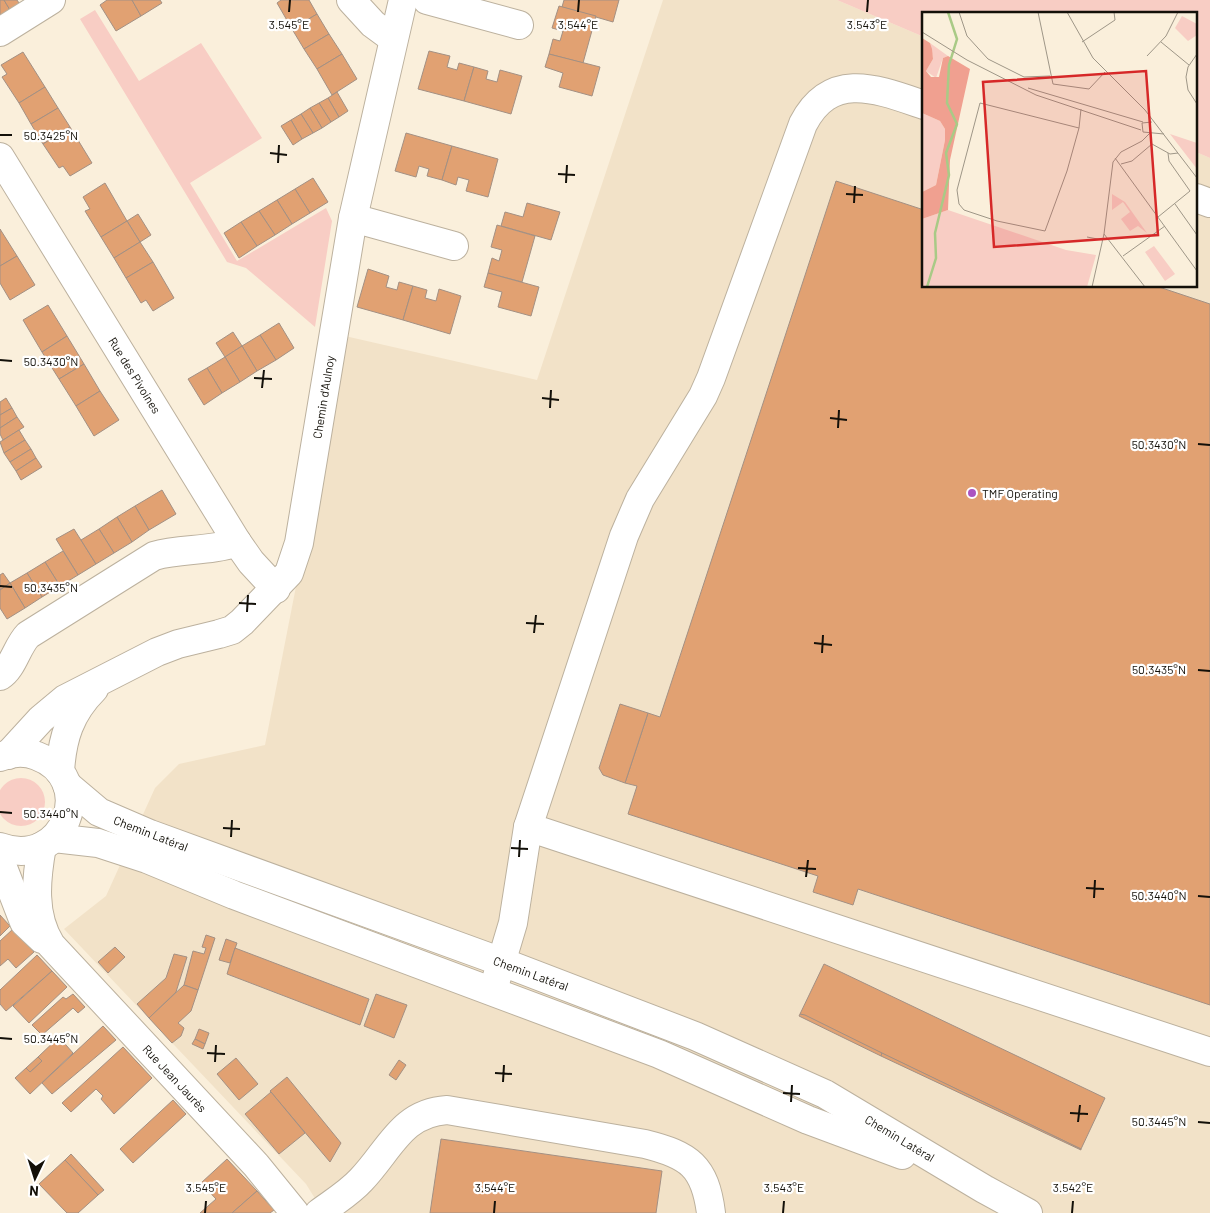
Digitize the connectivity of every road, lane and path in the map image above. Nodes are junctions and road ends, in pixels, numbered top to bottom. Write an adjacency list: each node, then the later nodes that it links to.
1 (51, 0): 6 (street)
2 (351, 0): 7 (street)
3 (403, 0): 7 (street, Chemin d'Aulnoy)
4 (427, 0): 5 (street)
5 (519, 25)
6 (0, 32)
7 (392, 38): 12 (street, Chemin d'Aulnoy)
8 (922, 104): 20 (street)
9 (0, 157): 14 (street, Rue des Pivoines)
10 (1198, 199): 11 (street)
11 (1210, 204)
12 (353, 218): 13 (street); 15 (street, Chemin d'Aulnoy)
13 (454, 246)
14 (238, 542): 15 (street, Rue des Pivoines); 16 (street)
15 (276, 589): 17 (street, Chemin d'Aulnoy)
16 (0, 676)
17 (98, 684): 18 (street, Chemin d'Aulnoy); 19 (street, Chemin d'Aulnoy)
18 (4, 756): 19 (street)
19 (63, 779): 21 (street, Rue Jean Jaurès); 25 (street, Chemin Latéral)
20 (528, 827): 25 (street); 27 (street)
21 (48, 842): 22 (street); 24 (street, Rue Jean Jaurès); 26 (street, Chemin Latéral)
22 (0, 847)
23 (0, 860): 24 (street, Rue Jean Jaurès)
24 (51, 945): 29 (street, Rue Jean Jaurès)
25 (502, 962): 26 (street); 28 (street, Chemin Latéral)
26 (492, 990): 28 (street, Chemin Latéral)
27 (1210, 1052)
28 (984, 1189): 32 (street, Chemin Latéral)
29 (295, 1213)
30 (319, 1213): 31 (street)
31 (711, 1213)
32 (1028, 1213)

